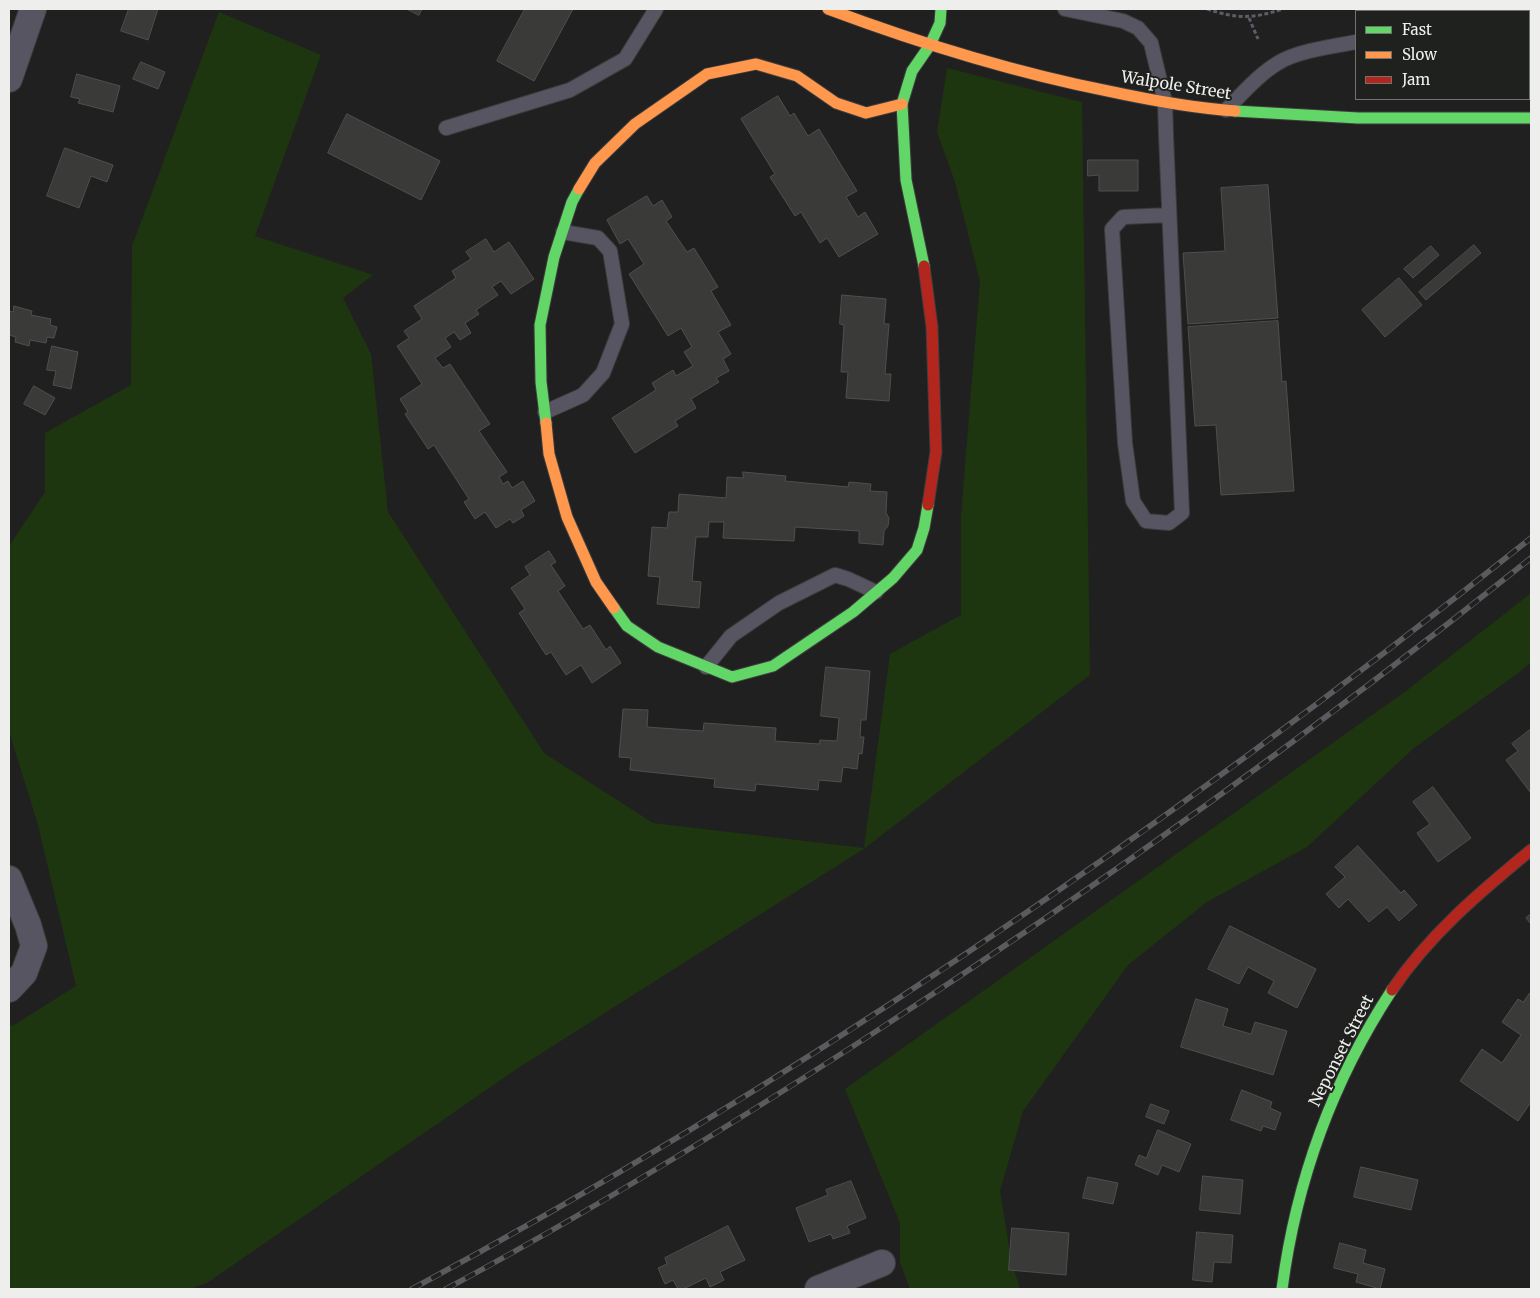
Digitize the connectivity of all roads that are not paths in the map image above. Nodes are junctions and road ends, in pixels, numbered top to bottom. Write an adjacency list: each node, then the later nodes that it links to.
1 (33, 9): 8 (street)
2 (656, 9): 13 (lane)
3 (828, 9): 7 (street, Walpole Street)
4 (941, 9): 7 (street)
5 (1065, 9): 9 (lane)
6 (1355, 42): 11 (lane)
7 (930, 46): 9 (street, Walpole Street); 10 (street)
8 (9, 79)
9 (1165, 102): 11 (street, Walpole Street); 14 (lane)
10 (902, 104): 15 (street); 17 (street)
11 (1226, 110): 12 (street, Walpole Street)
12 (1531, 118)
13 (446, 128)
14 (1170, 215): 14 (lane)
15 (563, 232): 16 (street); 16 (lane)
16 (545, 412): 18 (street)
17 (876, 592): 18 (street); 18 (lane)
18 (706, 666)
19 (1531, 850): 24 (street, Neponset Street)
20 (9, 879): 21 (street)
21 (9, 989)
22 (882, 1263): 23 (street)
23 (818, 1289)
24 (1282, 1289)

